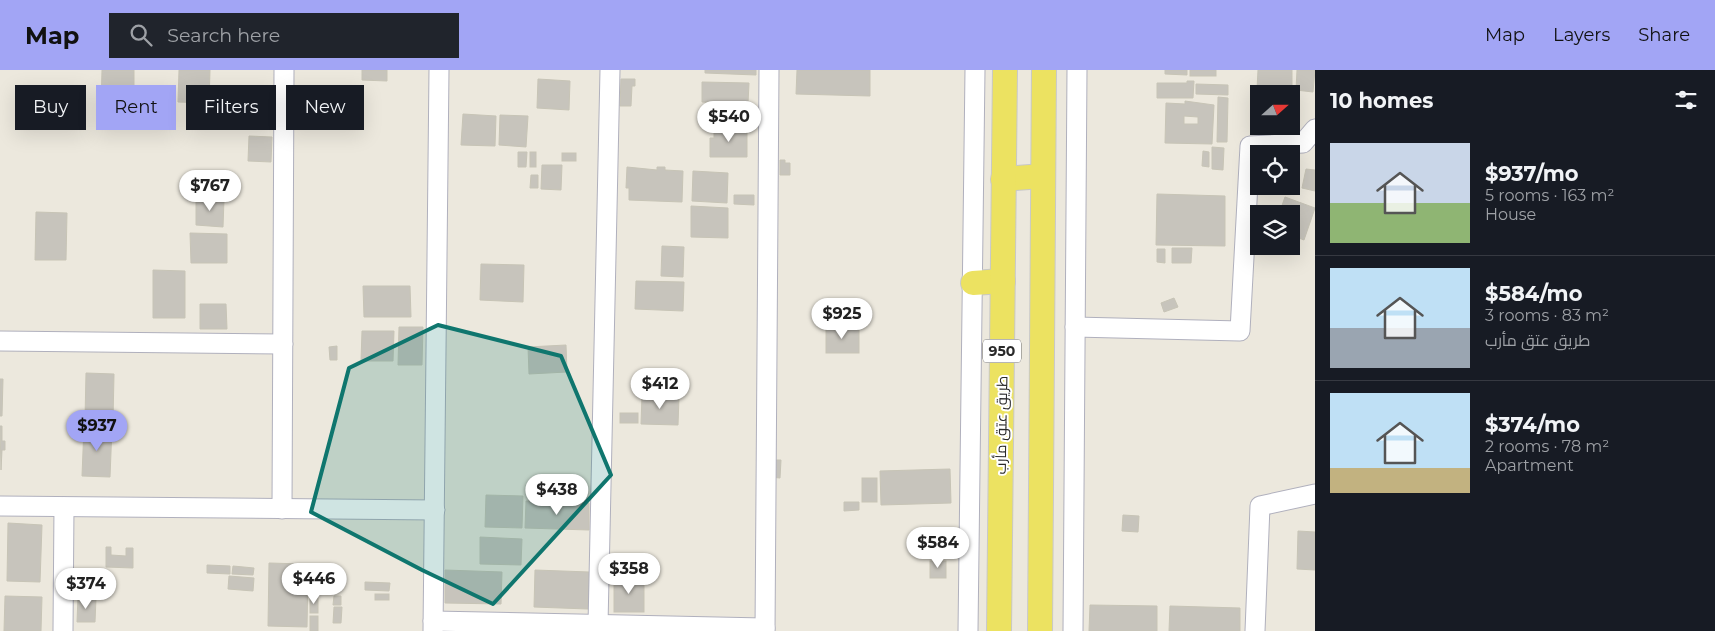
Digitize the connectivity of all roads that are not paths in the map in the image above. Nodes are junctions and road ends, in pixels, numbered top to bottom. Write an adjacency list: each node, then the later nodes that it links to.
1 (284, 70): 16 (street)
2 (440, 70): 21 (street)
3 (610, 70): 22 (street)
4 (769, 70): 24 (street)
5 (975, 70): 13 (street)
6 (1004, 70): 11 (main road, طريق عتق مأرب / 950)
7 (1044, 70): 10 (main road, 950)
8 (1077, 70): 14 (street)
9 (1315, 129): 14 (street)
10 (1043, 176): 11 (main road); 28 (main road, 950)
11 (1004, 179): 12 (main road, طريق عتق مأرب / 950)
12 (1003, 281): 13 (main road); 27 (main road, طريق عتق مأرب / 950)
13 (973, 283): 26 (street)
14 (1075, 326): 29 (street)
15 (0, 341): 16 (street)
16 (283, 344): 20 (street)
17 (1315, 494): 30 (street)
18 (0, 506): 19 (street)
19 (64, 507): 20 (street); 25 (street)
20 (282, 509): 21 (street)
21 (434, 510): 23 (street)
22 (598, 624): 23 (street); 24 (street)
23 (433, 626)
24 (766, 630)
25 (63, 631)
26 (968, 631)
27 (999, 631)
28 (1040, 631)
29 (1072, 631)
30 (1255, 631)

